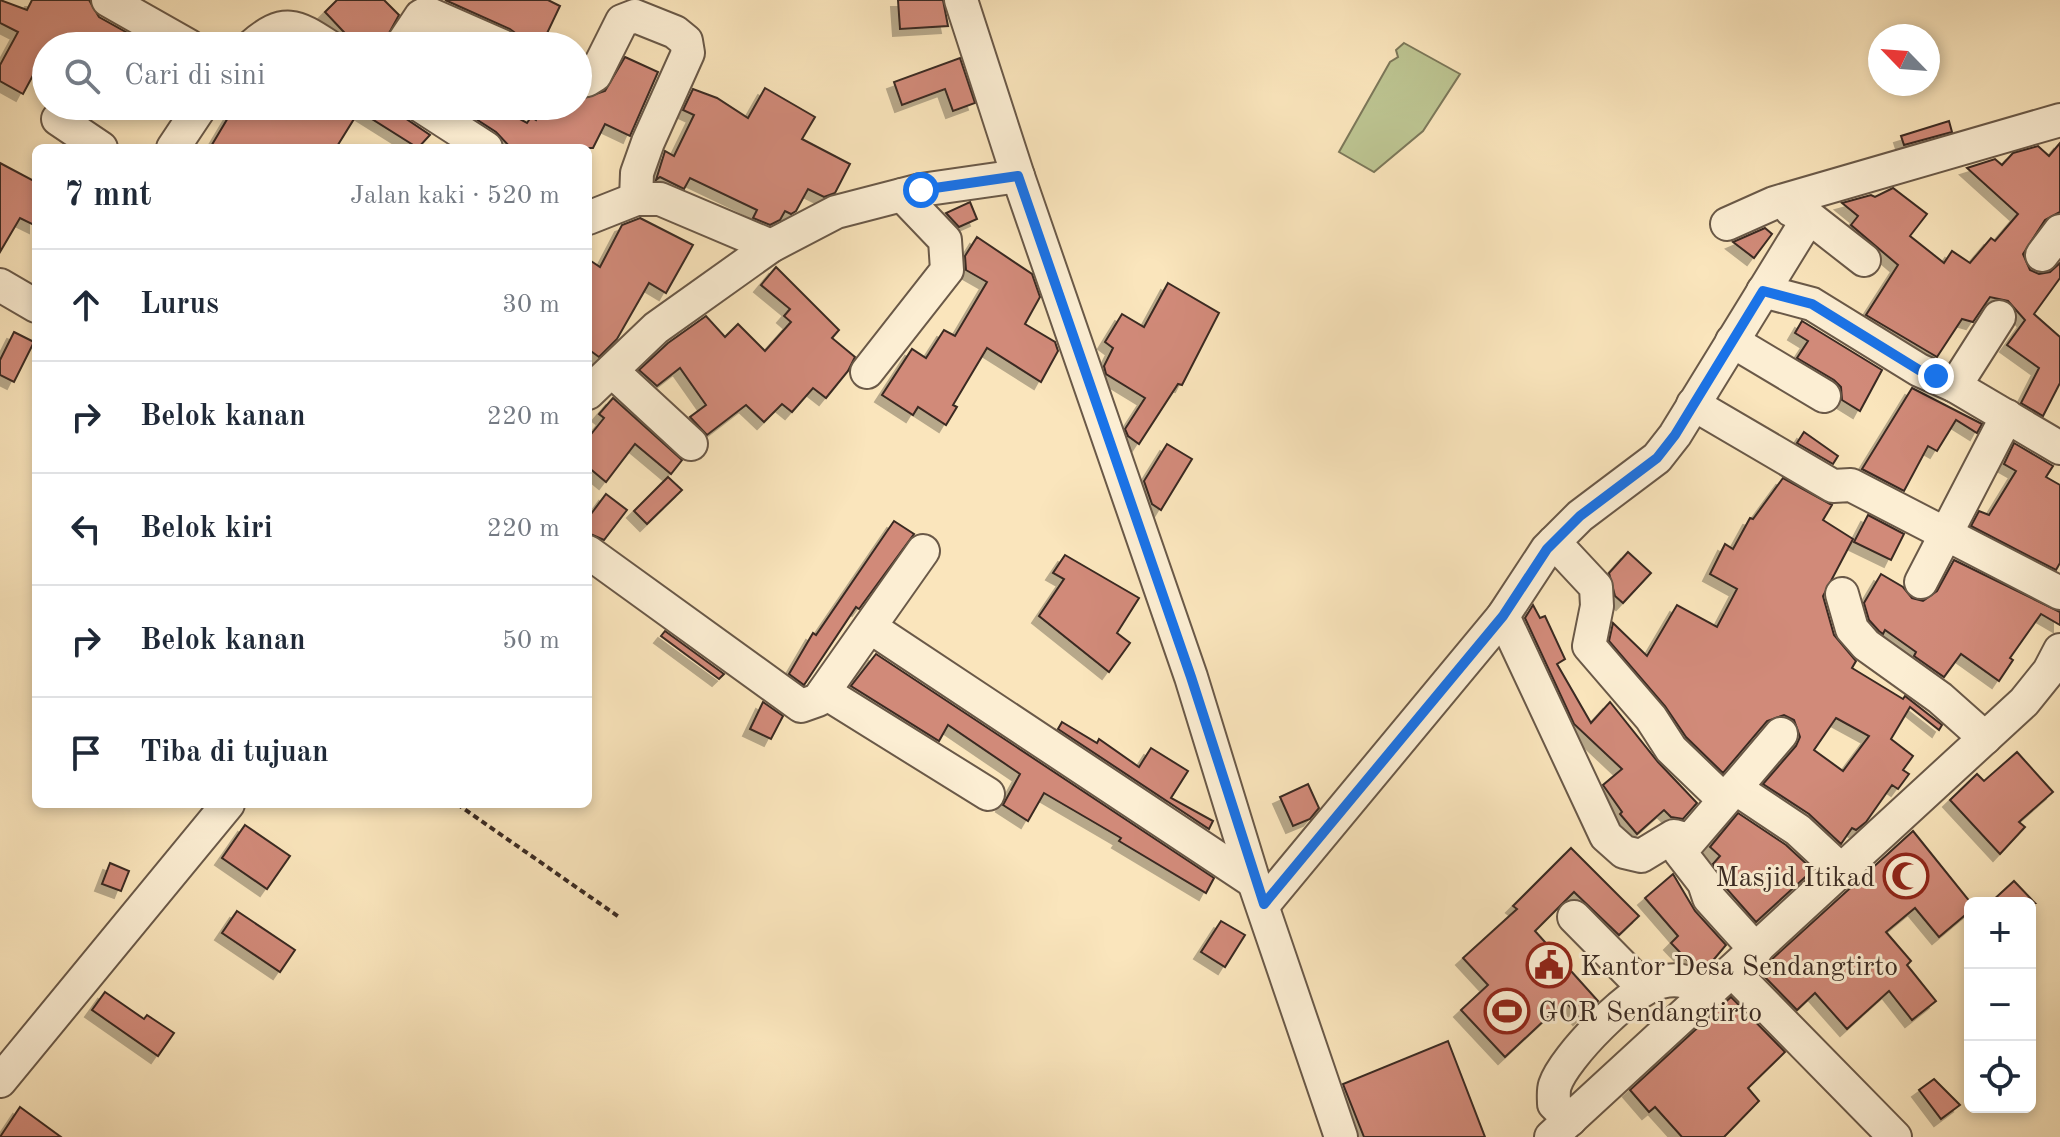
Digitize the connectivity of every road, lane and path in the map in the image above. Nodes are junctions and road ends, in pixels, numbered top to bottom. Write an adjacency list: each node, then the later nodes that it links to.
1 (108, 0): 3 (street)
2 (961, 0): 16 (street)
3 (164, 32)
4 (270, 32): 5 (street)
5 (307, 32)
6 (410, 32): 7 (street)
7 (470, 32)
8 (592, 76): 18 (street)
9 (59, 120): 13 (street)
10 (192, 120): 14 (street)
11 (443, 120): 15 (street)
12 (2055, 127): 19 (street)
13 (95, 144)
14 (176, 144)
15 (480, 144)
16 (1018, 176): 17 (street); 57 (street)
17 (902, 195): 23 (street); 30 (street)
18 (636, 199): 20 (street); 23 (street)
19 (1774, 203): 21 (street); 22 (street)
20 (592, 215)
21 (1809, 217): 24 (street); 26 (street)
22 (1727, 224)
23 (771, 246): 31 (street)
24 (1864, 260)
25 (0, 285): 27 (street)
26 (1763, 291): 29 (street); 32 (street)
27 (32, 304)
28 (1999, 317): 32 (street)
29 (1732, 341): 33 (street); 34 (street)
30 (867, 372)
31 (598, 378): 36 (street)
32 (1955, 386): 35 (street)
33 (1824, 396)
34 (1693, 404): 38 (street); 39 (street)
35 (2007, 416): 37 (street); 38 (street)
36 (691, 444)
37 (2060, 448)
38 (1946, 535): 42 (street); 43 (street)
39 (1554, 542): 45 (street); 52 (street)
40 (923, 551): 46 (street)
41 (592, 555): 48 (street)
42 (1921, 582)
43 (2060, 593)
44 (1842, 594): 50 (street)
45 (1503, 616): 55 (street); 57 (street)
46 (870, 627): 48 (street); 57 (street)
47 (2060, 650): 50 (street)
48 (824, 692): 51 (street)
49 (1781, 734): 52 (street)
50 (1985, 738): 56 (street)
51 (988, 794)
52 (1730, 794): 55 (street); 56 (street)
53 (225, 808): 64 (street)
54 (463, 808): 58 (path)
55 (1688, 840): 60 (street)
56 (1842, 871): 60 (street)
57 (1259, 893): 66 (street)
58 (619, 917)
59 (1574, 917): 62 (street)
60 (1756, 950): 61 (street)
61 (1732, 971): 63 (street); 67 (street)
62 (1644, 988): 63 (street); 65 (street)
63 (1707, 993): 65 (street)
64 (0, 1081)
65 (1561, 1128)
66 (1341, 1137)
67 (1895, 1137)

